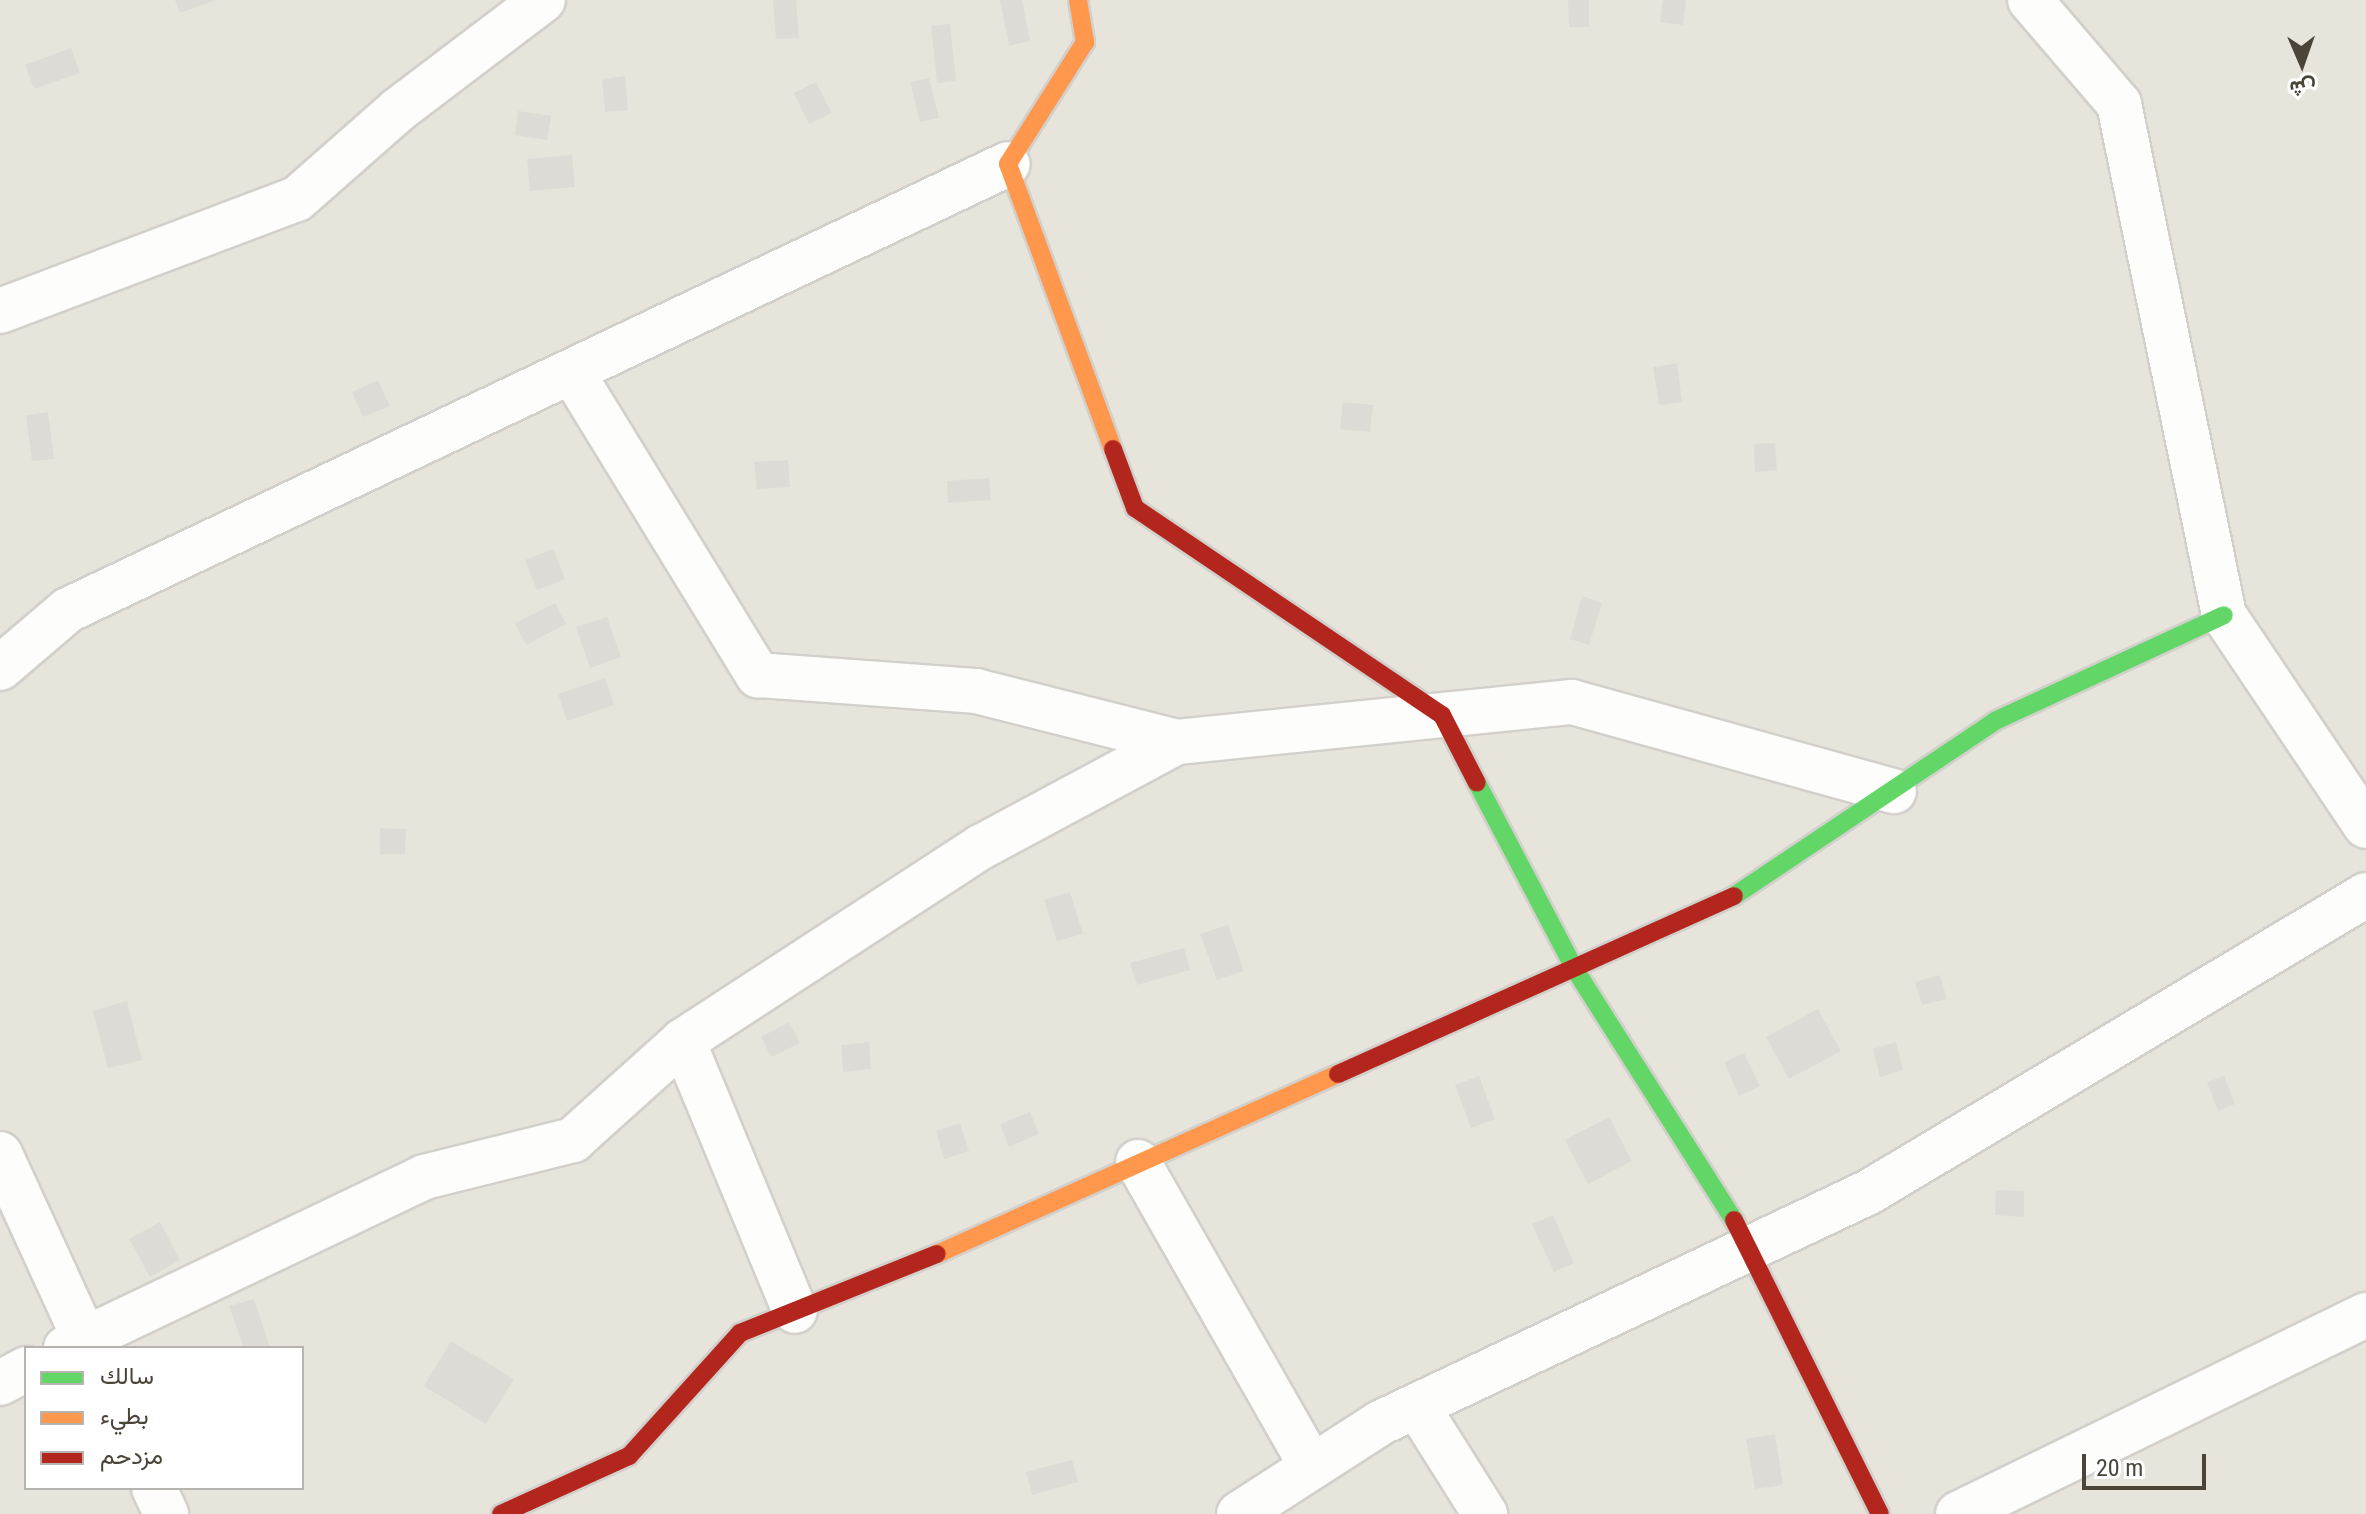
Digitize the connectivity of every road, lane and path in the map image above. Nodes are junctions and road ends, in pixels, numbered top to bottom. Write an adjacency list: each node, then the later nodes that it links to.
1 (543, 0): 5 (street)
2 (1078, 0): 4 (street)
3 (2030, 0): 7 (street)
4 (1008, 164): 6 (street); 9 (street)
5 (0, 311)
6 (572, 372): 8 (street); 10 (street)
7 (2224, 615): 11 (street); 12 (street)
8 (0, 668)
9 (1442, 715): 10 (street); 11 (street); 14 (street)
10 (1177, 742): 15 (street)
11 (1894, 791): 14 (street)
12 (2366, 826)
13 (2366, 895): 18 (street)
14 (1574, 968): 17 (street); 18 (street)
15 (683, 1041): 19 (street); 21 (street)
16 (0, 1154): 21 (street)
17 (1138, 1162): 19 (street); 25 (street)
18 (1752, 1248): 24 (street); 31 (street)
19 (795, 1311): 28 (street)
20 (2366, 1315): 32 (street)
21 (80, 1345)
22 (24, 1370): 23 (street)
23 (0, 1383)
24 (1417, 1406): 25 (street); 30 (street)
25 (1312, 1467): 29 (street)
26 (155, 1490): 27 (street)
27 (166, 1514)
28 (501, 1514)
29 (1239, 1514)
30 (1485, 1514)
31 (1880, 1514)
32 (1958, 1514)

